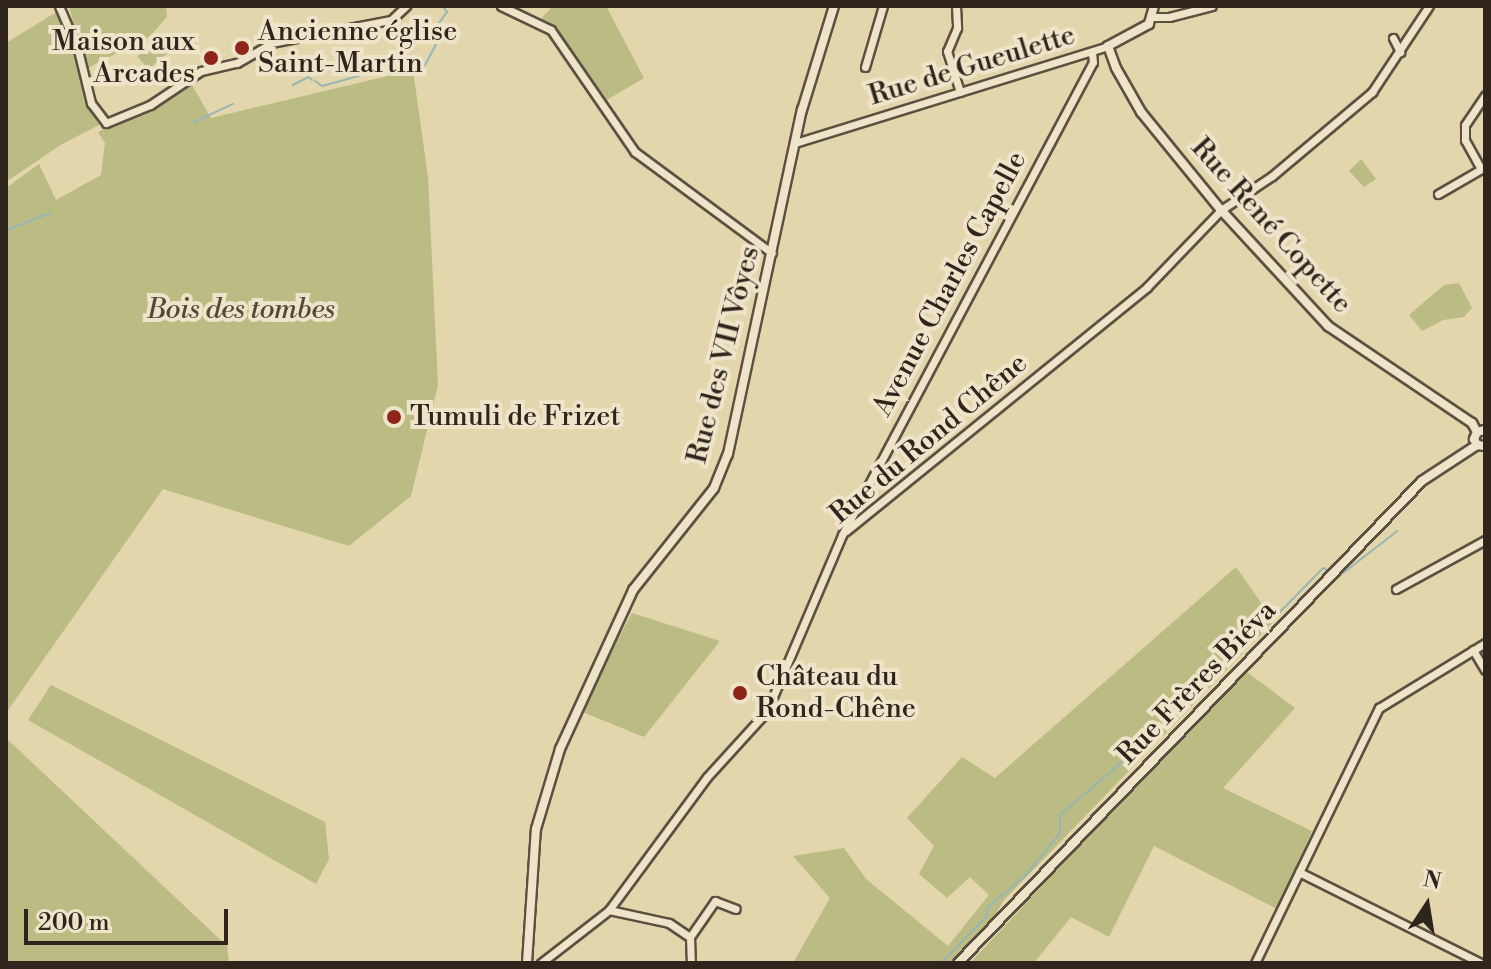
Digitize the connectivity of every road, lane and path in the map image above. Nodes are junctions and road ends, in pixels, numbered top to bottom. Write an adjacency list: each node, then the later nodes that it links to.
1 (59, 6): 2 (street)
2 (406, 6)
3 (501, 6): 23 (street)
4 (834, 6): 19 (street, Rue des VII Vôyes)
5 (883, 6): 16 (street)
6 (956, 6): 17 (street)
7 (1154, 6): 11 (street)
8 (1212, 6): 10 (street)
9 (1429, 6): 14 (street, Rue du Rond Chêne)
10 (1192, 8): 11 (street)
11 (1153, 17): 13 (street, Rue de Gueulette)
12 (1393, 38): 14 (street)
13 (1108, 46): 15 (street, Rue de Gueulette); 22 (street, Rue René Copette)
14 (1400, 52): 22 (street, Rue du Rond Chêne)
15 (1092, 53): 17 (street, Rue de Gueulette); 26 (street, Avenue Charles Capelle)
16 (865, 67)
17 (960, 92): 19 (street, Rue de Gueulette)
18 (1485, 95): 20 (street)
19 (795, 143): 23 (street, Rue des VII Vôyes)
20 (1483, 168): 21 (street)
21 (1438, 194)
22 (1221, 210): 24 (street, Rue René Copette); 26 (street, Rue du Rond Chêne)
23 (772, 253): 37 (street, Rue des VII Vôyes)
24 (1481, 431): 25 (street, Rue René Copette)
25 (1481, 446): 40 (street, Rue Frères Biéva)
26 (842, 535): 34 (street, Rue du Rond Chêne)
27 (1485, 540): 28 (street)
28 (1396, 589)
29 (1485, 643): 30 (street)
30 (1473, 650): 31 (street); 32 (street)
31 (1485, 670)
32 (1299, 872): 36 (street); 41 (street)
33 (736, 909): 35 (street)
34 (609, 910): 35 (street); 38 (street, Rue du Rond Chêne)
35 (690, 937): 39 (street)
36 (1483, 962)
37 (527, 963)
38 (541, 963)
39 (691, 963)
40 (958, 963)
41 (1255, 963)

